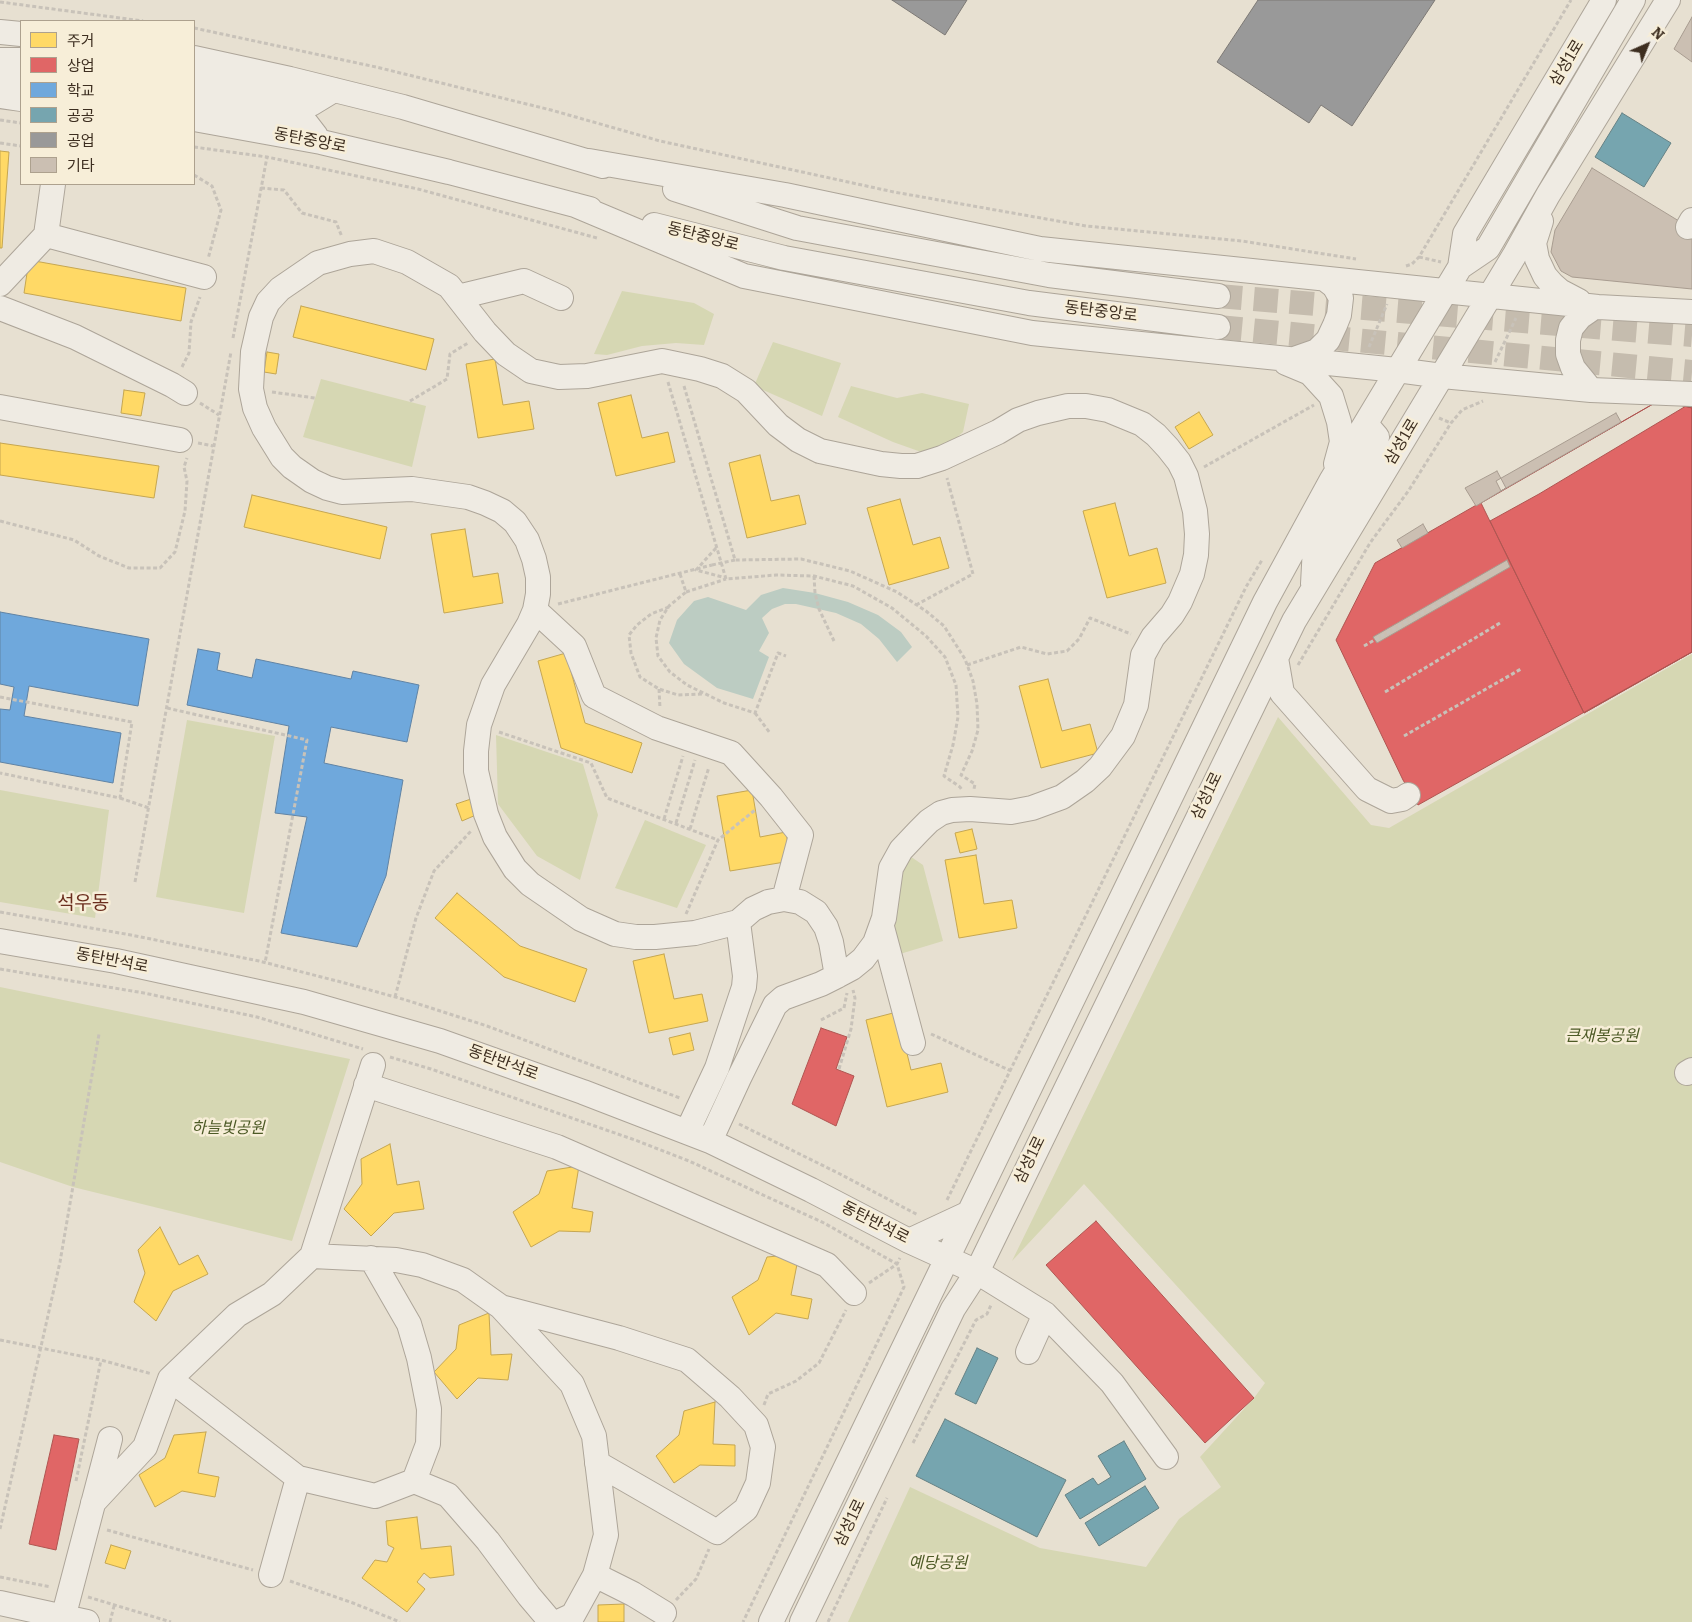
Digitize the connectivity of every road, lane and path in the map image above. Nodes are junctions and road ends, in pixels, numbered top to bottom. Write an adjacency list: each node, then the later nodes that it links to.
1 (1571, 0): 44 (path)
2 (1604, 0): 39 (street, 삼성1로)
3 (1633, 0): 39 (street)
4 (1649, 0): 24 (street)
5 (1668, 0): 33 (street, 삼성1로)
6 (0, 2): 7 (path)
7 (135, 20)
8 (195, 28): 38 (path)
9 (0, 32): 10 (street)
10 (20, 34)
11 (195, 58): 17 (street)
12 (0, 60): 13 (street)
13 (20, 60)
14 (0, 77): 15 (street)
15 (20, 78)
16 (195, 79): 17 (street)
17 (334, 90): 30 (street)
18 (0, 96): 19 (street)
19 (20, 99)
20 (195, 100): 25 (street)
21 (195, 118): 25 (street, 동탄중앙로)
22 (0, 120): 23 (path)
23 (20, 123)
24 (1574, 126): 33 (street); 40 (street)
25 (321, 142): 34 (street, 동탄중앙로)
26 (0, 143): 27 (path)
27 (20, 146)
28 (195, 147): 29 (path)
29 (267, 157): 32 (path); 36 (path)
30 (589, 161): 42 (street); 46 (street)
31 (53, 185): 35 (street)
32 (261, 188): 37 (path); 73 (path)
33 (1548, 195): 40 (street, 삼성1로); 51 (street)
34 (575, 205): 54 (street, 동탄중앙로); 56 (street)
35 (46, 235): 41 (street); 43 (street)
36 (602, 240)
37 (350, 254): 48 (street); 61 (street)
38 (1365, 261)
39 (1460, 267): 45 (street, 삼성1로)
40 (1501, 276): 47 (street, 삼성1로)
41 (204, 278)
42 (1324, 279): 44 (street); 56 (street)
43 (0, 284)
44 (1394, 286): 45 (street); 58 (path)
45 (1445, 291): 47 (street); 59 (street, 삼성1로)
46 (1218, 296)
47 (1490, 296): 50 (street); 60 (street, 삼성1로)
48 (458, 297): 49 (street); 55 (street)
49 (562, 298)
50 (1525, 299): 51 (street); 62 (path)
51 (1598, 307): 53 (street); 63 (street)
52 (0, 308): 64 (street)
53 (1692, 312)
54 (1218, 327)
55 (485, 332): 57 (street); 68 (path)
56 (1283, 359): 58 (street); 79 (street)
57 (670, 363): 77 (street); 81 (path); 83 (path)
58 (1362, 367): 59 (street)
59 (1397, 370): 60 (street); 74 (street, 삼성1로)
60 (1442, 376): 62 (street); 89 (street, 삼성1로)
61 (251, 388): 66 (path); 93 (street)
62 (1488, 389): 63 (street); 70 (path); 70 (path)
63 (1591, 390): 65 (street)
64 (185, 394): 73 (path)
65 (1692, 394)
66 (315, 398)
67 (1313, 398): 69 (path)
68 (410, 401)
69 (1316, 403): 72 (path); 78 (path)
70 (1473, 405): 103 (path)
71 (0, 406): 75 (street)
72 (1320, 409)
73 (219, 415): 76 (path)
74 (1360, 434): 79 (street, 삼성1로); 89 (street)
75 (187, 441): 76 (path); 80 (path)
76 (213, 446): 106 (path)
77 (942, 458): 78 (street); 91 (path)
78 (1186, 476): 96 (street)
79 (1331, 481): 142 (street, 삼성1로)
80 (0, 521)
81 (716, 547): 84 (path); 87 (path)
82 (1266, 553): 138 (path)
83 (735, 560): 84 (path, bridge); 91 (path)
84 (696, 570): 85 (path); 87 (path)
85 (680, 574): 90 (path); 93 (path)
86 (814, 576): 87 (path); 95 (path); 117 (path)
87 (726, 578): 90 (path)
88 (1480, 580): 97 (path)
89 (1313, 588): 99 (street, 삼성1로)
90 (686, 592): 92 (path)
91 (916, 604): 100 (path)
92 (670, 606): 104 (path); 104 (path)
93 (535, 610): 108 (street); 111 (street)
94 (1500, 623): 102 (path)
95 (834, 641)
96 (1150, 642): 100 (path); 117 (street)
97 (1364, 646)
98 (786, 656): 107 (path)
99 (1276, 658): 103 (street); 148 (street, 삼성1로)
100 (967, 666): 117 (path)
101 (1521, 669): 110 (path)
102 (1385, 692)
103 (1282, 693): 113 (street)
104 (705, 694): 107 (path)
105 (0, 697): 115 (path)
106 (167, 708): 116 (path); 129 (path)
107 (755, 713): 109 (path)
108 (479, 725): 118 (street); 119 (path)
109 (770, 733)
110 (1404, 736)
111 (701, 743): 114 (street); 119 (path); 120 (path); 121 (path)
112 (0, 773): 115 (path)
113 (1408, 795)
114 (772, 797): 122 (path); 124 (street)
115 (120, 798): 116 (path)
116 (149, 808): 123 (path)
117 (970, 809): 126 (street)
118 (486, 814): 127 (street); 132 (path)
119 (664, 819): 120 (path)
120 (676, 824): 121 (path)
121 (690, 829): 122 (path)
122 (718, 840): 127 (path)
123 (135, 882)
124 (784, 899): 125 (street); 131 (street)
125 (738, 922): 127 (street); 139 (street)
126 (882, 927): 131 (street); 134 (street)
127 (676, 935)
128 (0, 941): 139 (street, 동탄반석로)
129 (265, 963)
130 (0, 969): 136 (path)
131 (845, 974): 133 (path); 137 (path); 140 (street)
132 (395, 997)
133 (821, 1020)
134 (910, 1033): 138 (path)
135 (99, 1034): 154 (path)
136 (373, 1064): 144 (street); 147 (path); 149 (street)
137 (839, 1069)
138 (1011, 1071): 141 (path)
139 (687, 1132): 140 (street, 동탄반석로)
140 (710, 1142): 143 (street, 동탄반석로)
141 (943, 1206)
142 (968, 1214): 143 (street); 146 (street, 삼성1로)
143 (909, 1241): 146 (street, 동탄반석로)
144 (312, 1256): 145 (street); 157 (street)
145 (372, 1258): 150 (street); 164 (street)
146 (946, 1258): 148 (street, 동탄반석로); 185 (street, 삼성1로)
147 (897, 1264): 149 (path); 184 (path)
148 (976, 1272): 152 (street, 동탄반석로); 186 (street, 삼성1로)
149 (854, 1294): 158 (path)
150 (501, 1307): 158 (street); 162 (street)
151 (987, 1314): 160 (path)
152 (1045, 1314): 155 (street); 161 (street, 동탄반석로)
153 (0, 1340): 154 (path)
154 (40, 1348): 156 (path); 169 (path)
155 (1028, 1352)
156 (101, 1360): 157 (path); 165 (path)
157 (170, 1379): 163 (street); 167 (street)
158 (756, 1425): 170 (street)
159 (110, 1440): 167 (street)
160 (911, 1447)
161 (1166, 1457)
162 (597, 1463): 170 (street); 172 (street)
163 (298, 1478): 164 (street); 171 (street)
164 (414, 1481): 182 (street)
165 (75, 1484)
166 (890, 1491): 187 (path)
167 (93, 1503): 168 (street)
168 (87, 1526): 171 (path); 178 (street)
169 (0, 1529)
170 (717, 1532): 177 (path)
171 (271, 1575): 181 (path)
172 (595, 1575): 177 (street); 183 (street)
173 (55, 1578): 174 (path)
174 (53, 1588)
175 (0, 1603): 178 (street)
176 (114, 1606): 180 (path)
177 (664, 1613)
178 (63, 1620): 179 (street)
179 (87, 1622)
180 (110, 1622)
181 (400, 1622)
182 (551, 1622)
183 (558, 1622)
184 (743, 1622)
185 (771, 1622)
186 (802, 1622)
187 (828, 1622)

